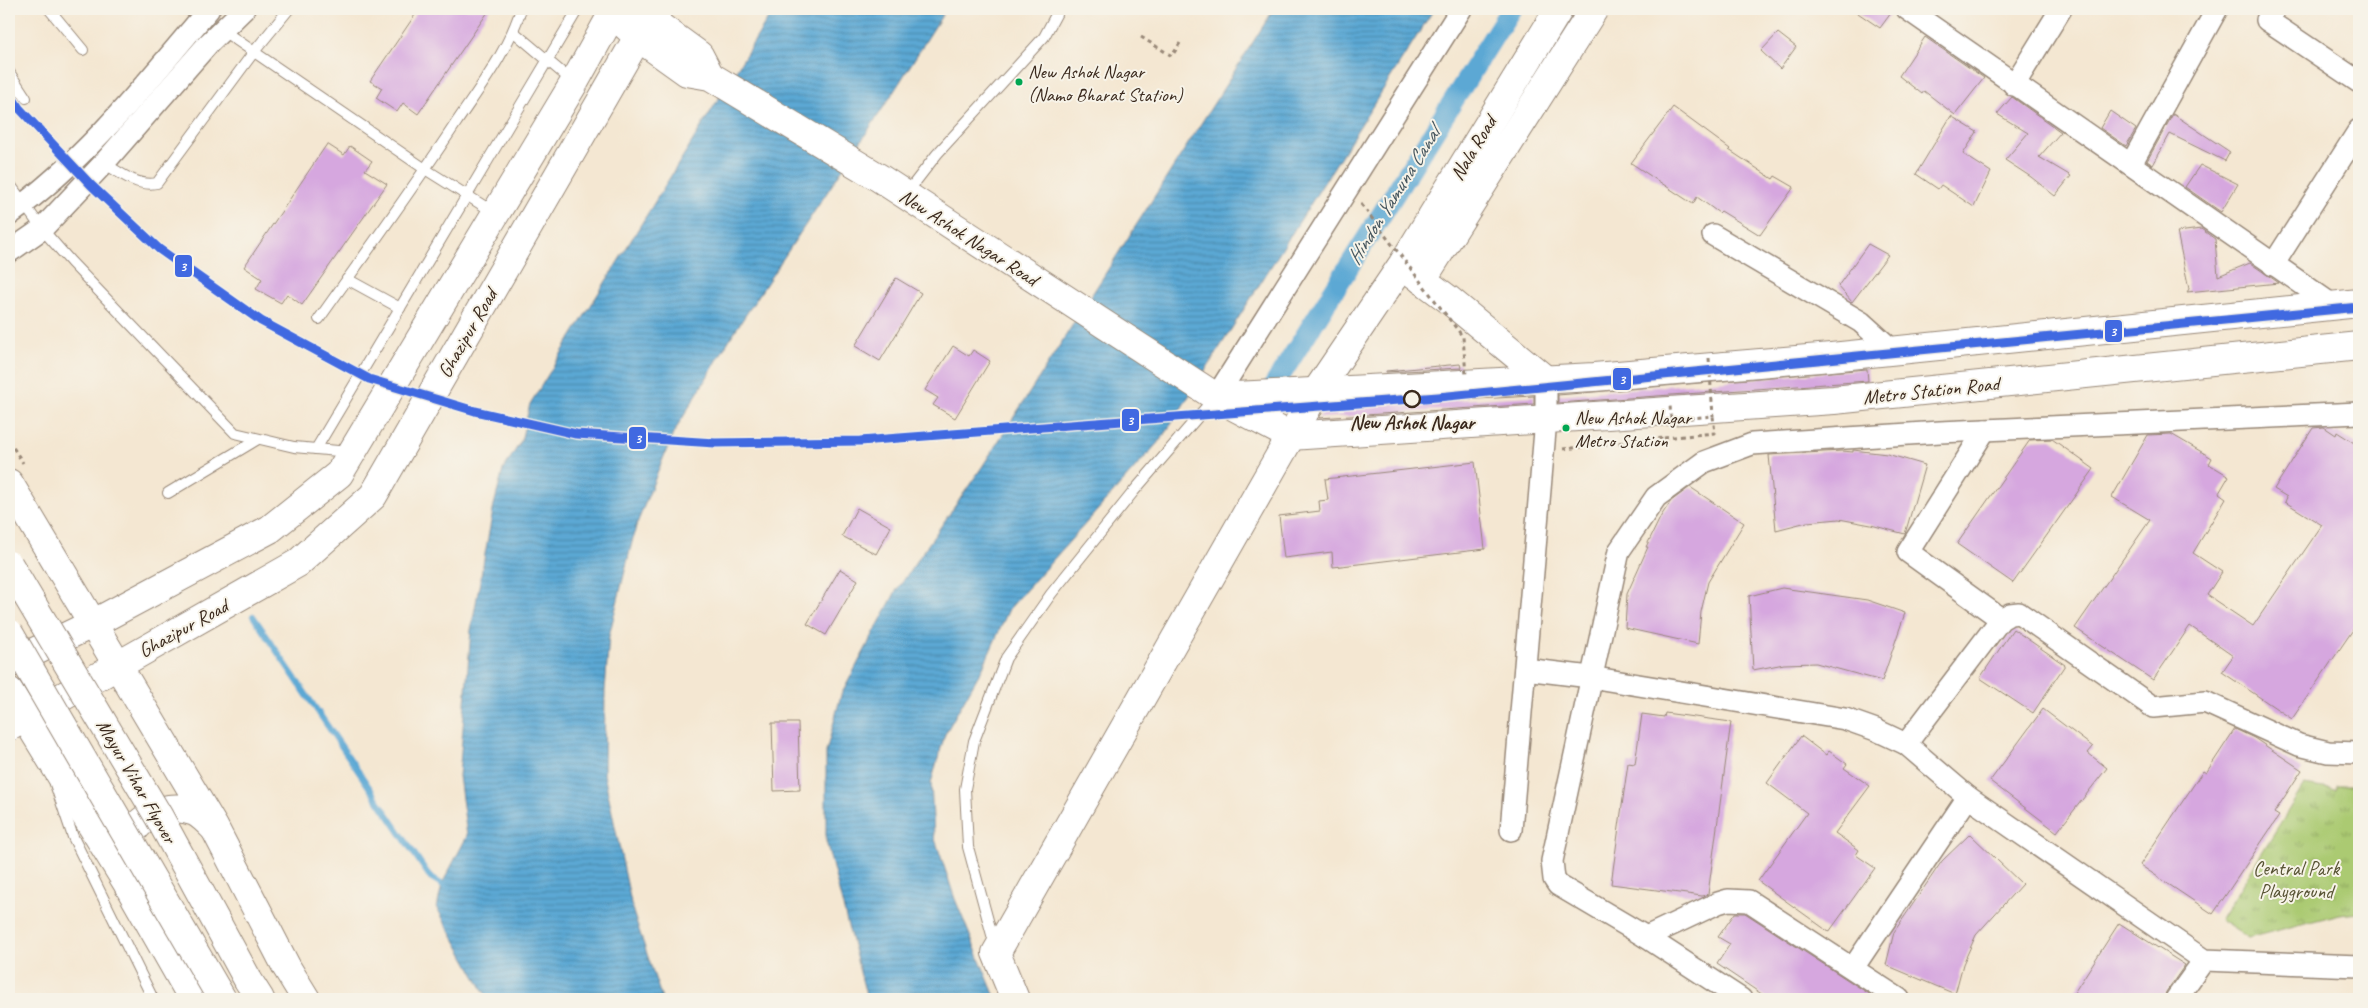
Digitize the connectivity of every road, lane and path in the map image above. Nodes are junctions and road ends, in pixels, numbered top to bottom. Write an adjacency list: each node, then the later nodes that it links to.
1 (49, 9): 21 (lane)
2 (208, 9): 37 (street)
3 (244, 9): 17 (street)
4 (289, 9): 22 (lane)
5 (521, 9): 18 (lane)
6 (578, 9): 23 (lane)
7 (1059, 9): 35 (lane)
8 (1461, 9): 54 (street)
9 (1559, 9): 43 (main road, Nala Road)
10 (1594, 9): 43 (main road, Nala Road)
11 (1907, 9): 27 (street)
12 (2062, 9): 27 (street)
13 (2217, 9): 31 (street)
14 (2275, 9): 25 (street)
15 (612, 10): 16 (main road); 26 (main road, Ghazipur Road)
16 (651, 25): 35 (main road, New Ashok Nagar Road); 74 (main road, Ghazipur Road)
17 (222, 30): 22 (lane); 30 (street)
18 (514, 32): 23 (lane); 32 (lane)
19 (1141, 37): 20 (path)
20 (1180, 44)
21 (83, 50)
22 (253, 53): 30 (lane); 32 (lane)
23 (547, 60): 26 (lane); 34 (lane)
24 (9, 72): 28 (lane)
25 (2359, 82)
26 (574, 83): 38 (main road, Ghazipur Road)
27 (2014, 85): 31 (street)
28 (26, 98)
29 (2359, 130): 42 (street)
30 (104, 163): 39 (street)
31 (2131, 164): 42 (street)
32 (425, 169): 34 (lane); 44 (lane)
33 (9, 183): 37 (lane)
34 (467, 195): 38 (lane); 46 (lane)
35 (906, 195): 54 (main road, New Ashok Nagar Road)
36 (1362, 204): 51 (path, bridge)
37 (16, 209): 39 (lane)
38 (496, 213): 66 (main road, Ghazipur Road)
39 (42, 229): 41 (street); 63 (lane)
40 (1713, 235): 49 (street)
41 (9, 252)
42 (2273, 265): 45 (street)
43 (1412, 273): 52 (main road); 55 (main road)
44 (347, 280): 46 (lane); 47 (lane)
45 (2346, 305): 49 (main road)
46 (400, 308): 64 (lane)
47 (319, 319)
48 (2359, 346): 59 (main road, Metro Station Road)
49 (1892, 350): 52 (main road)
50 (1709, 358): 58 (path, bridge)
51 (1466, 375)
52 (1546, 380): 53 (main road); 59 (street)
53 (1498, 383): 55 (main road); 60 (main road)
54 (1209, 392): 55 (main road); 62 (main road); 87 (lane)
55 (1316, 392): 62 (main road)
56 (1670, 404): 58 (path, bridge)
57 (2359, 413): 61 (street)
58 (1713, 416): 65 (path, bridge)
59 (1546, 420): 60 (main road, Metro Station Road); 65 (street)
60 (1501, 424): 62 (main road, Metro Station Road)
61 (1985, 430): 70 (street); 76 (street)
62 (1290, 436): 87 (main road)
63 (258, 439): 64 (lane); 68 (lane)
64 (316, 449): 66 (lane)
65 (1543, 451): 75 (street)
66 (352, 453): 71 (main road, Ghazipur Road)
67 (9, 483): 71 (main road)
68 (168, 493)
69 (9, 565): 94 (main road, Mayur Vihar Flyover, bridge)
70 (2001, 619): 79 (street); 80 (street)
71 (94, 623): 73 (main road, Ghazipur Road); 74 (main road)
72 (9, 633): 93 (main road, Mayur Vihar Flyover, bridge)
73 (9, 664)
74 (117, 666): 78 (main road, Ghazipur Road); 83 (main road)
75 (1524, 669): 76 (street); 84 (street)
76 (1590, 677): 79 (street); 86 (street)
77 (9, 691): 78 (main road)
78 (17, 722): 81 (main road)
79 (1906, 744): 82 (street)
80 (2359, 753)
81 (50, 759): 85 (main road); 91 (lane)
82 (1968, 797): 88 (street); 90 (street)
83 (214, 827): 85 (main road); 95 (main road)
84 (1511, 830)
85 (127, 884): 92 (main road)
86 (1646, 937): 90 (street); 97 (street)
87 (996, 953): 96 (main road)
88 (2204, 960): 89 (street); 99 (street)
89 (2359, 966)
90 (1853, 968): 98 (street)
91 (153, 999)
92 (193, 999)
93 (222, 999)
94 (260, 999)
95 (306, 999)
96 (1015, 999)
97 (1741, 999)
98 (1899, 999)
99 (2176, 999)

